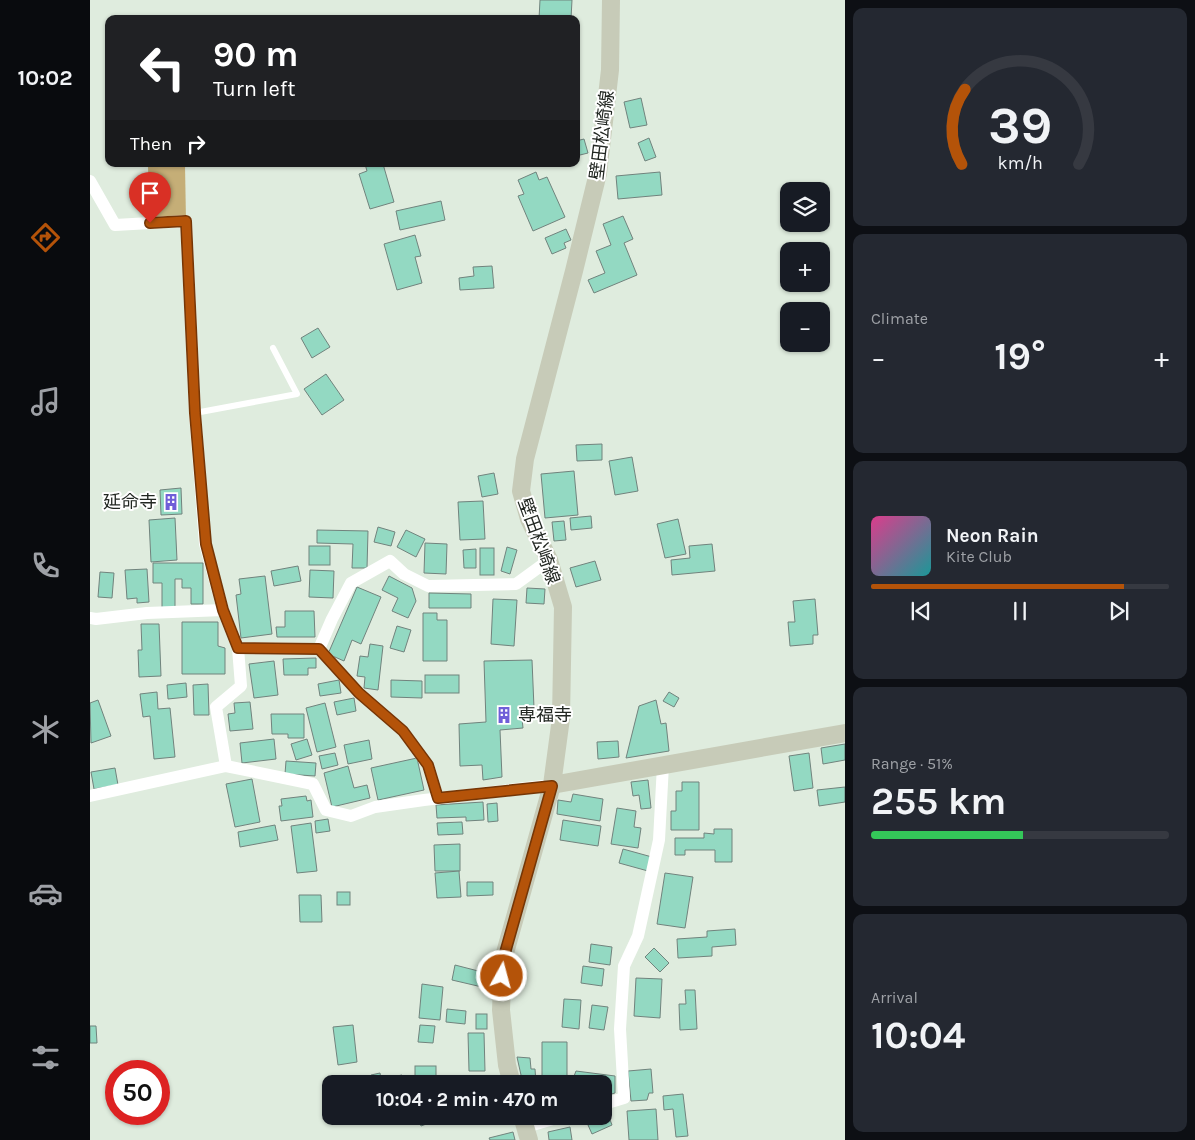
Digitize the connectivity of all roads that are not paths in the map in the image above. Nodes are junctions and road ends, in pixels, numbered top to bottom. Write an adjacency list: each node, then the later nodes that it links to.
1 (611, 0): 5 (main road, 壁田松崎線)
2 (90, 181): 4 (street)
3 (272, 348): 4 (lane)
4 (195, 413): 6 (street)
5 (549, 560): 9 (street); 13 (main road, 壁田松崎線)
6 (223, 610): 7 (street); 8 (street)
7 (90, 618)
8 (238, 648): 9 (street); 12 (street)
9 (319, 649): 15 (street)
10 (845, 733): 11 (main road)
11 (663, 765): 13 (main road); 17 (street)
12 (226, 766): 14 (street); 15 (street)
13 (552, 786): 15 (street); 16 (main road, 壁田松崎線)
14 (90, 796)
15 (438, 798)
16 (510, 1075)
17 (612, 1102)

